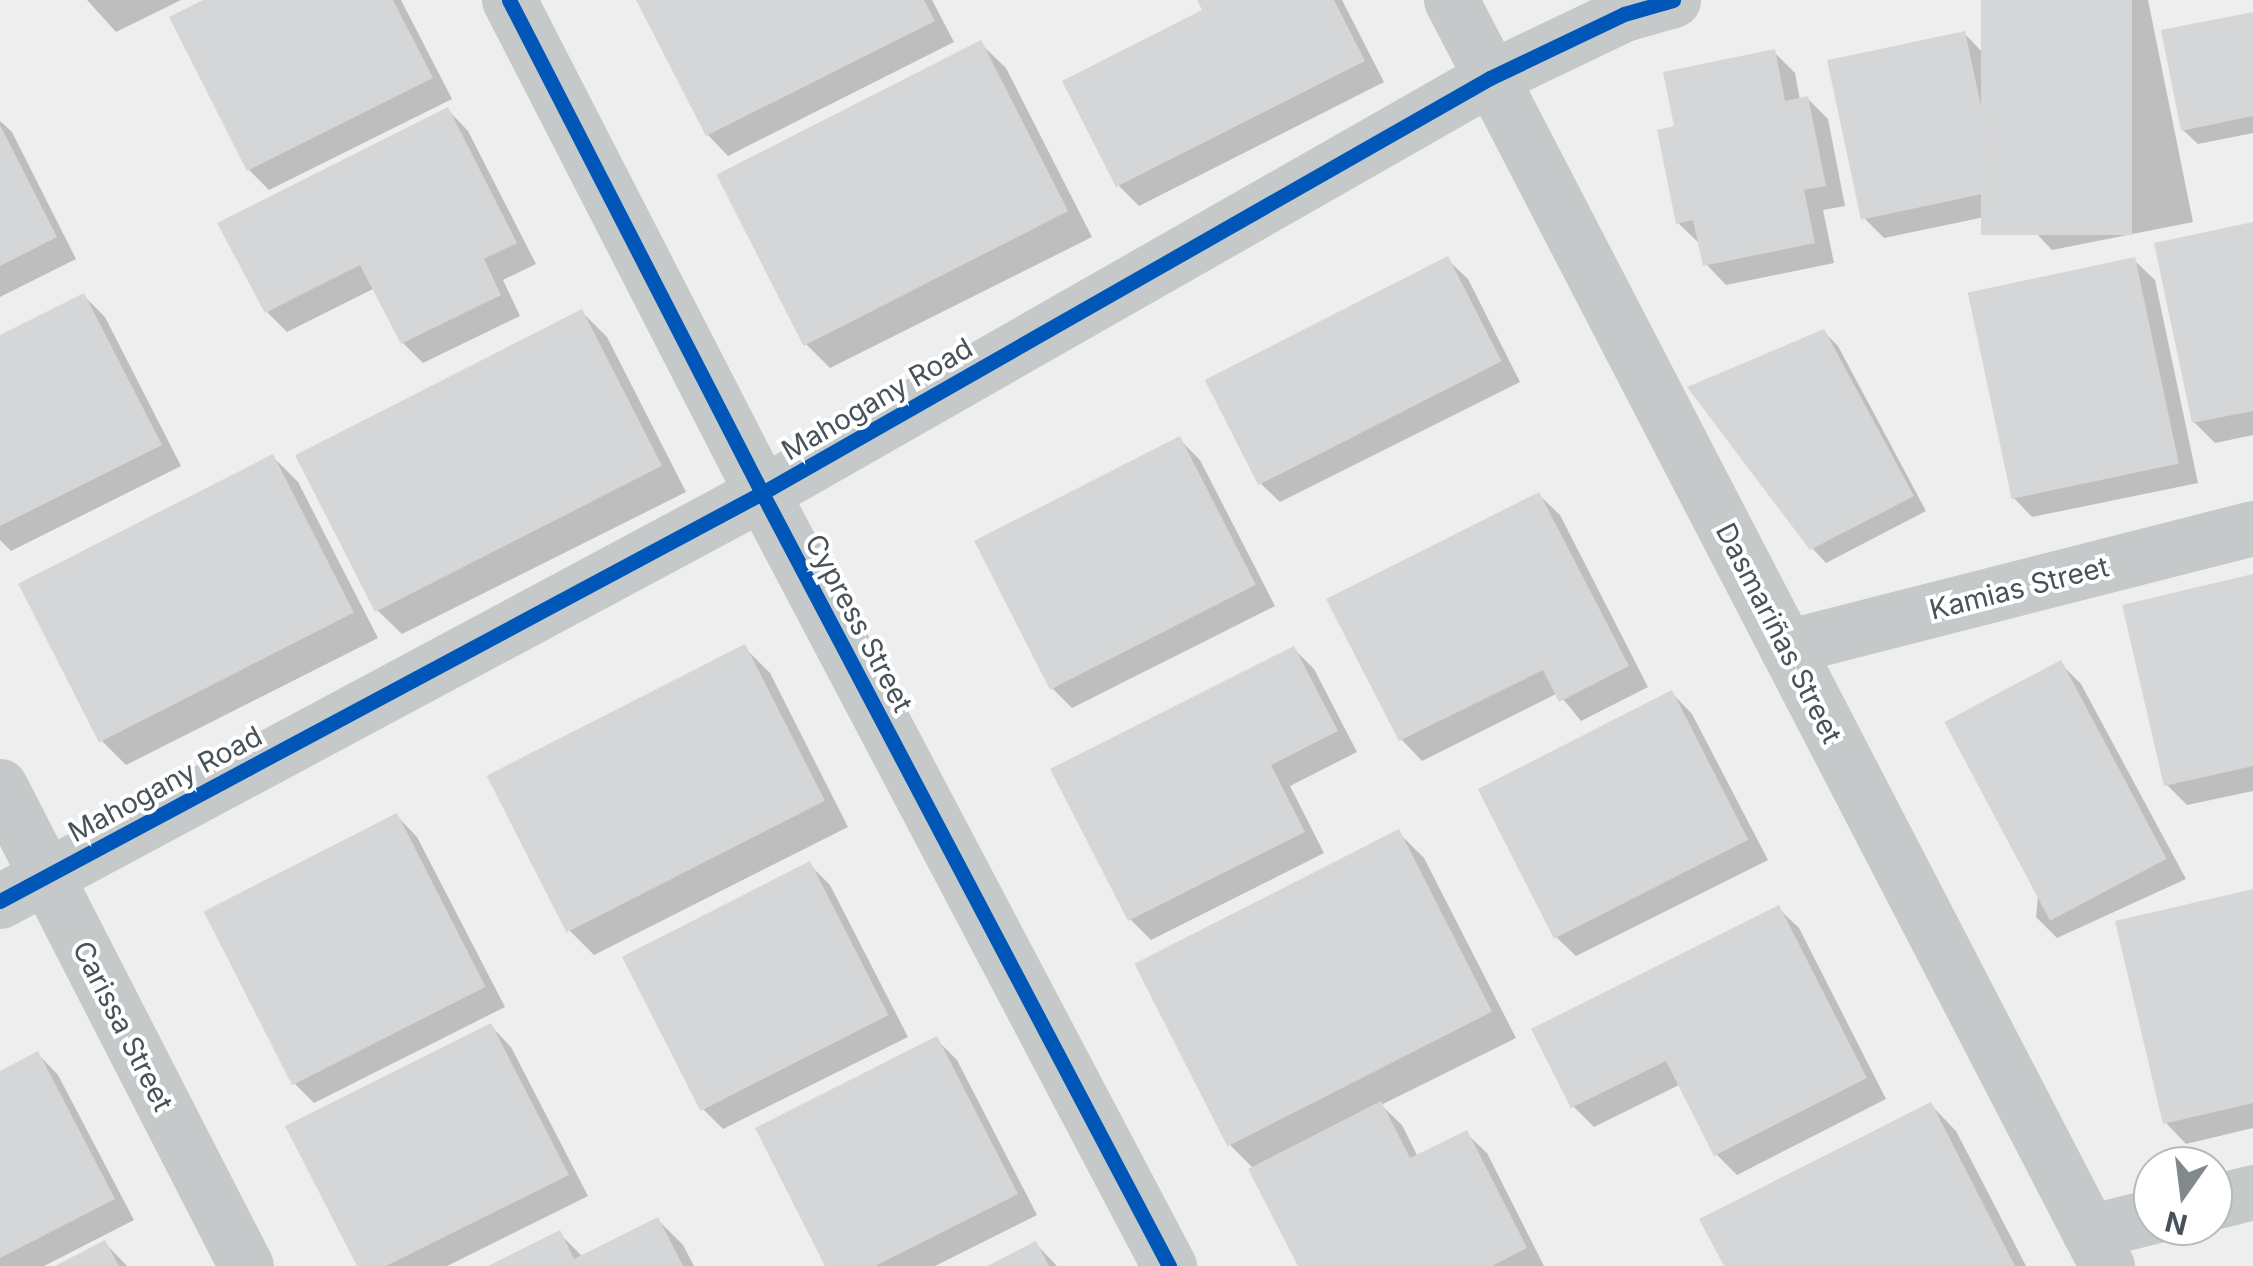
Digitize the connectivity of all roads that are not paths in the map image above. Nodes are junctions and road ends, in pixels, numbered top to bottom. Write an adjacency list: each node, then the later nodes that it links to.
1 (510, 0): 5 (street, Cypress Street)
2 (1451, 0): 4 (street, Dasmariñas Street)
3 (1673, 0): 4 (street, Mahogany Road)
4 (1490, 78): 5 (street, Mahogany Road); 7 (street, Dasmariñas Street)
5 (762, 493): 9 (street, Mahogany Road); 13 (street, Cypress Street)
6 (2253, 528): 7 (street, Kamias Street)
7 (1786, 647): 11 (street, Dasmariñas Street)
8 (0, 786): 9 (street, Carissa Street)
9 (23, 889): 12 (street, Carissa Street)
10 (2133, 1228): 11 (street)
11 (2098, 1249)
12 (246, 1266)
13 (1168, 1266)

